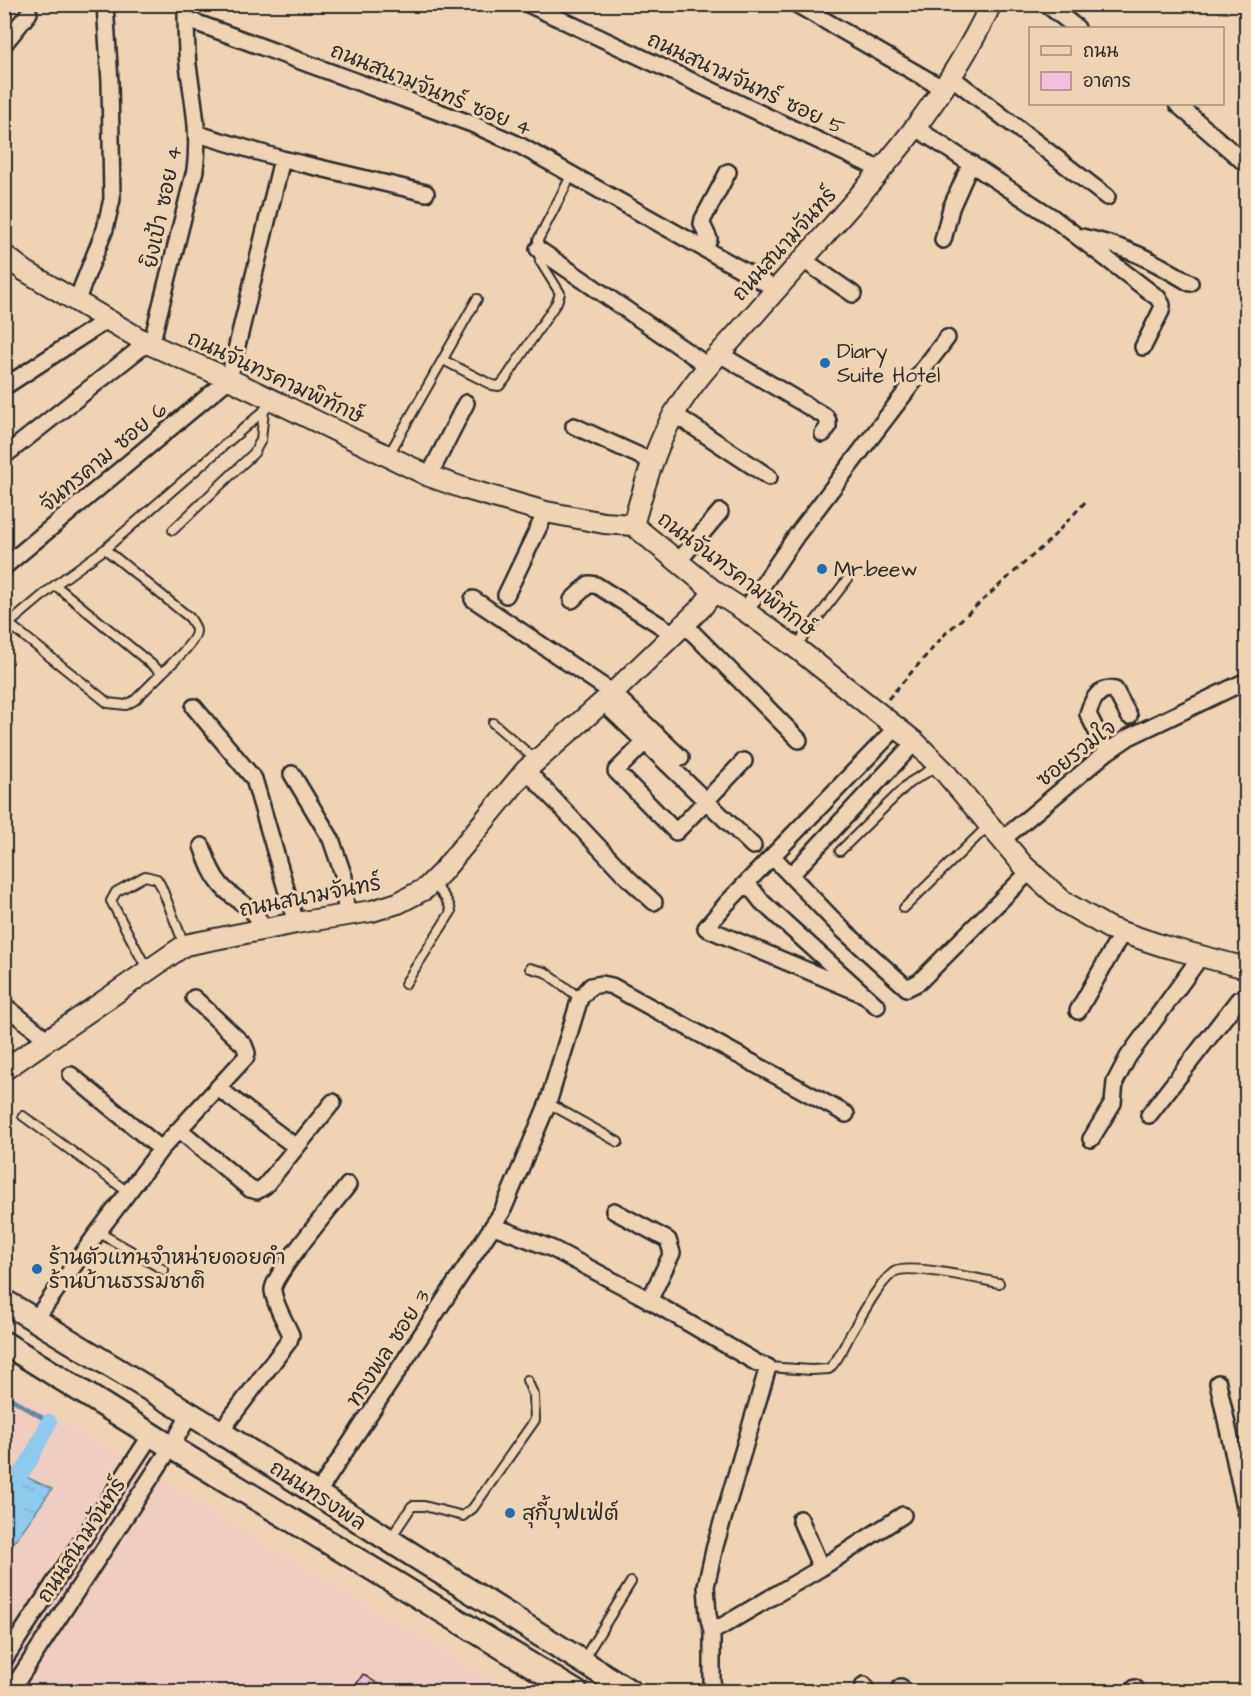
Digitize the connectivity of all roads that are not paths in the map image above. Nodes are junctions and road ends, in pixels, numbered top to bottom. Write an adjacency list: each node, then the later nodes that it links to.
1 (105, 4): 32 (street)
2 (528, 4): 17 (street, ถนนสนามจันทร์ ซอย 5)
3 (796, 4): 10 (street)
4 (1046, 4): 8 (street)
5 (987, 6): 10 (street, ถนนสนามจันทร์)
6 (30, 12): 9 (street)
7 (186, 12): 13 (street, ยิงเป้า ซอย 4); 19 (street, ถนนสนามจันทร์ ซอย 4)
8 (1076, 27)
9 (4, 44)
10 (946, 82): 12 (street, ถนนสนามจันทร์); 21 (street)
11 (1178, 105): 16 (street)
12 (916, 128): 15 (street); 17 (street, ถนนสนามจันทร์)
13 (198, 134): 14 (street); 35 (street, ยิงเป้า ซอย 4)
14 (282, 159): 20 (street); 39 (street)
15 (970, 163): 22 (street); 23 (street)
16 (1246, 164)
17 (881, 170): 27 (street, ถนนสนามจันทร์)
18 (728, 172): 25 (street)
19 (572, 174): 24 (lane); 25 (street, ถนนสนามจันทร์ ซอย 4)
20 (426, 193)
21 (1107, 197)
22 (1076, 236): 28 (street); 36 (street)
23 (943, 240)
24 (538, 249): 37 (lane); 38 (street)
25 (705, 249): 29 (street, ถนนสนามจันทร์ ซอย 4)
26 (5, 256): 32 (street, ถนนจันทรคามพิทักษ์)
27 (802, 259): 29 (street, ถนนสนามจันทร์); 30 (street)
28 (1190, 283)
29 (776, 289): 38 (street, ถนนสนามจันทร์)
30 (853, 294)
31 (477, 299): 37 (lane)
32 (76, 302): 33 (street, ถนนจันทรคามพิทักษ์)
33 (107, 320): 35 (street, ถนนจันทรคามพิทักษ์); 40 (street)
34 (947, 338): 64 (street)
35 (149, 344): 39 (street, ถนนจันทรคามพิทักษ์); 46 (street)
36 (1143, 347)
37 (443, 360): 47 (lane)
38 (713, 360): 43 (street, ถนนสนามจันทร์); 45 (street)
39 (229, 379): 42 (street, ถนนจันทรคามพิทักษ์); 57 (street, จันทรคาม ซอย 6)
40 (4, 387)
41 (466, 403): 49 (street)
42 (270, 406): 47 (street, ถนนจันทรคามพิทักษ์); 54 (lane); 55 (lane)
43 (674, 414): 48 (street, ถนนสนามจันทร์); 50 (street)
44 (574, 426): 48 (street)
45 (823, 434)
46 (4, 456)
47 (387, 457): 49 (street, ถนนจันทรคามพิทักษ์)
48 (653, 462): 53 (street, ถนนสนามจันทร์)
49 (429, 476): 51 (street, ถนนจันทรคามพิทักษ์)
50 (769, 477)
51 (546, 512): 53 (street, ถนนจันทรคามพิทักษ์); 61 (street)
52 (720, 512): 56 (street)
53 (633, 525): 56 (street, ถนนจันทรคามพิทักษ์)
54 (172, 530)
55 (105, 549): 59 (lane); 68 (lane)
56 (677, 562): 60 (street, ถนนจันทรคามพิทักษ์)
57 (4, 567)
58 (847, 579): 67 (lane)
59 (55, 585): 65 (lane); 68 (lane)
60 (714, 591): 64 (street, ถนนจันทรคามพิทักษ์); 66 (street, ถนนสนามจันทร์)
61 (506, 595)
62 (473, 599): 70 (street)
63 (572, 600): 66 (street)
64 (746, 611): 67 (street, ถนนจันทรคามพิทักษ์)
65 (7, 626): 68 (lane)
66 (679, 629): 70 (street, ถนนสนามจันทร์); 75 (street)
67 (795, 647): 74 (street, ถนนจันทรคามพิทักษ์)
68 (162, 673)
69 (1246, 681): 78 (street, ซอยรวมใจ)
70 (608, 698): 76 (street); 79 (street); 81 (street, ถนนสนามจันทร์)
71 (194, 707): 98 (street)
72 (1129, 716): 78 (street)
73 (493, 723): 81 (lane)
74 (897, 727): 77 (street, ถนนจันทรคามพิทักษ์); 90 (street)
75 (799, 740)
76 (645, 742): 84 (street); 84 (street)
77 (915, 742): 82 (street, ถนนจันทรคามพิทักษ์); 92 (street)
78 (1107, 752): 86 (street, ซอยรวมใจ)
79 (681, 758)
80 (744, 761): 84 (street)
81 (532, 765): 93 (street, ถนนสนามจันทร์); 95 (street)
82 (938, 765): 85 (street, ถนนจันทรคามพิทักษ์); 89 (lane)
83 (292, 774): 97 (street)
84 (706, 800): 88 (street)
85 (990, 824): 86 (street, ถนนจันทรคามพิทักษ์); 96 (lane)
86 (1003, 839): 91 (street, ถนนจันทรคามพิทักษ์)
87 (202, 846): 99 (street)
88 (753, 846)
89 (840, 851)
90 (773, 857): 92 (street); 94 (street)
91 (1030, 871): 92 (street); 100 (street, ถนนจันทรคามพิทักษ์)
92 (791, 875)
93 (432, 882): 97 (street, ถนนสนามจันทร์); 106 (lane)
94 (747, 883): 107 (street); 107 (street)
95 (654, 903)
96 (904, 908)
97 (346, 915): 98 (street, ถนนสนามจันทร์)
98 (296, 922): 99 (street, ถนนสนามจันทร์)
99 (263, 929): 101 (street, ถนนสนามจันทร์)
100 (1122, 933): 102 (street, ถนนจันทรคามพิทักษ์); 113 (street)
101 (185, 945): 105 (street, ถนนสนามจันทร์); 105 (lane)
102 (1201, 956): 104 (street, ถนนจันทรคามพิทักษ์); 124 (street)
103 (530, 968): 110 (lane)
104 (1246, 968)
105 (148, 971): 114 (street, ถนนสนามจันทร์)
106 (405, 984)
107 (864, 994): 112 (street)
108 (1246, 996): 121 (street)
109 (194, 998): 117 (street)
110 (580, 998): 119 (street, ทรงพล ซอย 3); 120 (street)
111 (4, 1005): 114 (street)
112 (877, 1006)
113 (1078, 1011)
114 (48, 1040): 115 (street, ถนนสนามจันทร์)
115 (4, 1070)
116 (71, 1075): 127 (street)
117 (218, 1088): 123 (street); 126 (street)
118 (333, 1102): 126 (street)
119 (548, 1103): 125 (lane); 131 (street, ทรงพล ซอย 3)
120 (846, 1114)
121 (1149, 1115)
122 (23, 1116): 129 (lane)
123 (180, 1130): 126 (street); 127 (street)
124 (1091, 1140)
125 (618, 1142)
126 (296, 1147)
127 (160, 1149): 129 (street)
128 (348, 1185): 143 (street)
129 (128, 1192): 132 (street)
130 (614, 1211): 136 (street)
131 (494, 1226): 136 (street); 146 (street, ทรงพล ซอย 3)
132 (98, 1232): 133 (lane); 137 (street)
133 (164, 1270)
134 (999, 1283): 139 (lane)
135 (4, 1301): 137 (main road, ถนนทรงพล)
136 (649, 1301): 139 (street)
137 (35, 1320): 142 (main road, ถนนทรงพล)
138 (4, 1343): 144 (main road, ถนนทรงพล)
139 (768, 1367): 153 (street)
140 (527, 1380): 150 (lane)
141 (1218, 1383): 147 (street)
142 (190, 1414): 143 (main road, ถนนทรงพล); 145 (street, ถนนสนามจันทร์)
143 (220, 1432): 146 (main road, ถนนทรงพล)
144 (151, 1435): 145 (main road, ถนนทรงพล); 154 (street, ถนนสนามจันทร์)
145 (171, 1447): 156 (street, ถนนสนามจันทร์); 159 (main road, ถนนทรงพล)
146 (317, 1494): 150 (main road, ถนนทรงพล)
147 (1246, 1511)
148 (903, 1515): 151 (street)
149 (800, 1519): 151 (street)
150 (389, 1540): 155 (main road, ถนนทรงพล)
151 (821, 1568): 153 (street)
152 (630, 1582): 155 (lane)
153 (712, 1632): 161 (street)
154 (4, 1660)
155 (583, 1661): 160 (main road, ถนนทรงพล)
156 (10, 1692)
157 (319, 1692): 158 (lane)
158 (328, 1692)
159 (576, 1692)
160 (631, 1692)
161 (712, 1692)

